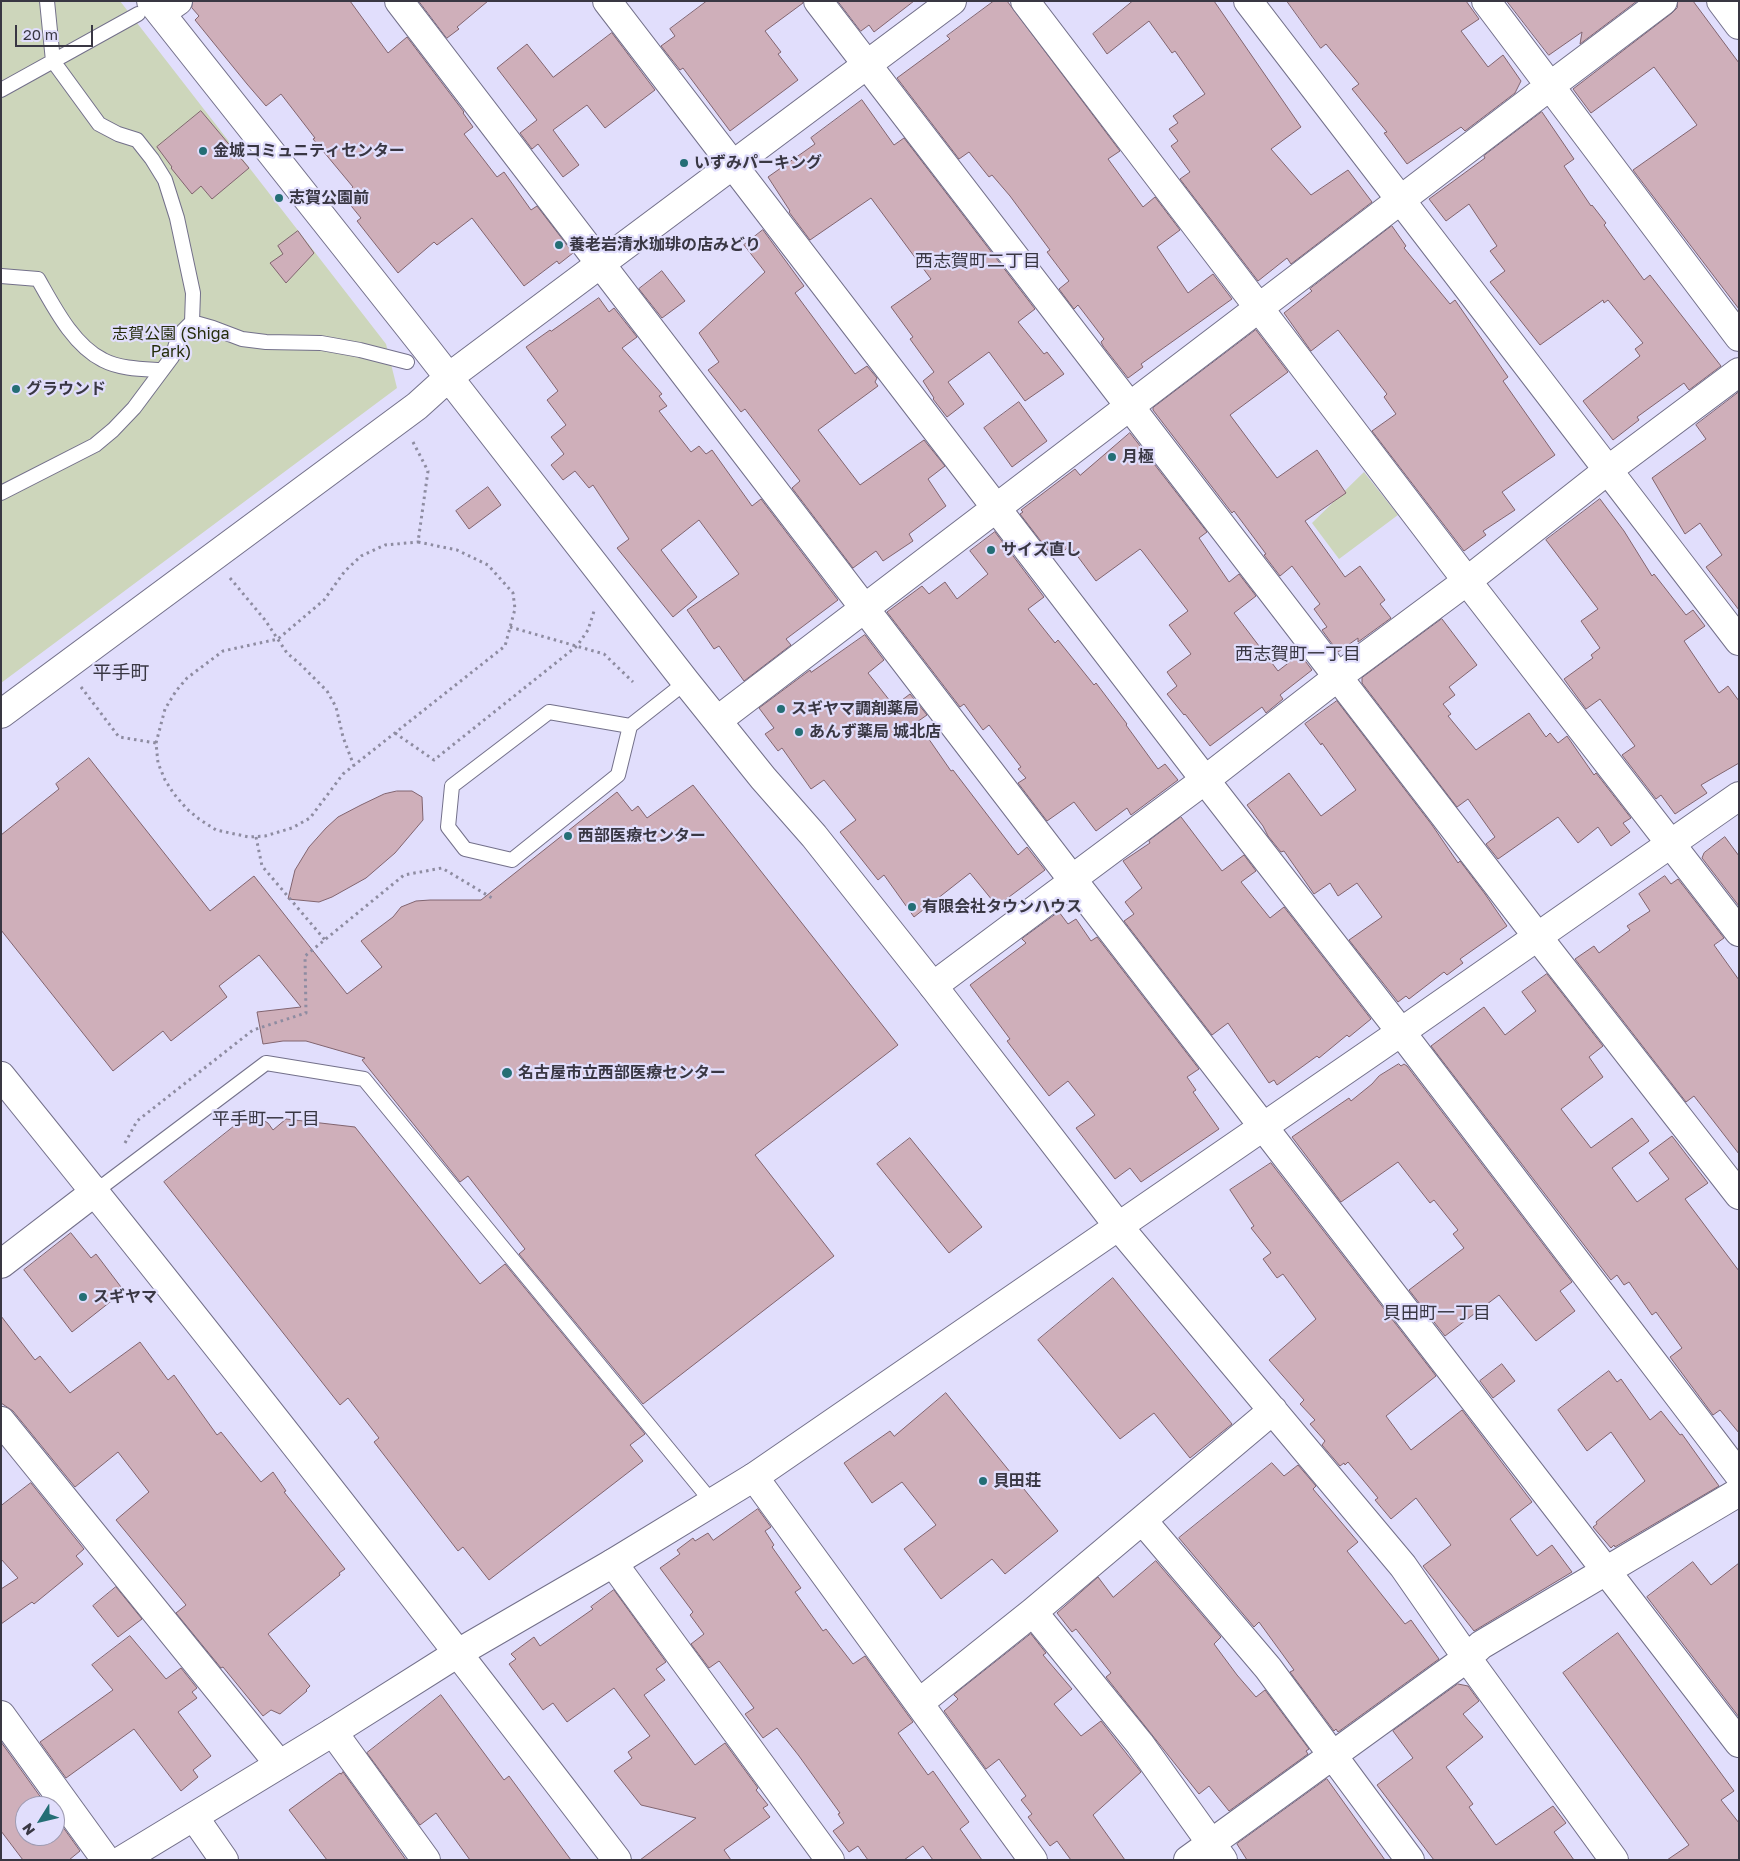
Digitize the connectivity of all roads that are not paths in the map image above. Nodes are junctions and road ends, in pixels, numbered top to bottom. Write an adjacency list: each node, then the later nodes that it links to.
1 (47, 1): 13 (lane)
2 (399, 1): 19 (street)
3 (607, 1): 17 (street)
4 (818, 1): 14 (street)
5 (952, 1): 14 (street)
6 (1025, 1): 21 (street)
7 (1248, 1): 18 (street)
8 (1486, 1): 15 (street)
9 (1663, 1): 15 (street)
10 (1721, 1): 12 (street)
11 (157, 8): 13 (lane); 27 (street)
12 (1739, 25)
13 (53, 61): 16 (lane); 22 (lane)
14 (867, 64): 17 (street); 28 (street)
15 (1550, 86): 18 (street); 23 (street)
16 (1, 90)
17 (733, 164): 19 (street); 31 (street)
18 (1400, 200): 21 (street); 29 (street)
19 (600, 264): 27 (street); 33 (street)
20 (1, 276): 25 (lane)
21 (1260, 308): 28 (street); 32 (street)
22 (192, 322): 24 (lane); 25 (lane)
23 (1739, 338)
24 (407, 362)
25 (160, 370): 30 (lane)
26 (1739, 372): 29 (street)
27 (449, 377): 36 (street); 37 (street)
28 (1130, 406): 31 (street); 35 (street)
29 (1608, 470): 32 (street); 34 (street)
30 (1, 494)
31 (996, 508): 33 (street); 40 (street)
32 (1468, 580): 35 (street); 42 (street)
33 (866, 608): 38 (street); 43 (street)
34 (1739, 641)
35 (1338, 676): 40 (street); 45 (street)
36 (686, 682): 38 (street); 39 (lane)
37 (1, 714)
38 (718, 720): 46 (street)
39 (630, 726): 39 (lane)
40 (1204, 780): 43 (street); 47 (street)
41 (1739, 796): 42 (street)
42 (1672, 844): 44 (street); 45 (street)
43 (1072, 880): 46 (street); 49 (street)
44 (1739, 932)
45 (1537, 936): 47 (street); 51 (street)
46 (933, 986): 52 (street)
47 (1401, 1032): 49 (street); 56 (street)
48 (1, 1076): 50 (street)
49 (1263, 1126): 52 (street); 62 (street)
50 (96, 1192): 53 (street); 59 (lane); 64 (street)
51 (1739, 1195)
52 (1119, 1227): 54 (street); 57 (street)
53 (1, 1264)
54 (1273, 1410): 60 (street); 65 (street)
55 (1, 1421): 71 (street)
56 (1739, 1475)
57 (754, 1477): 59 (street); 66 (street)
58 (1739, 1492): 62 (street)
59 (712, 1502): 61 (street)
60 (1143, 1521): 63 (street); 70 (street)
61 (613, 1563): 64 (street); 79 (street)
62 (1606, 1571): 65 (street); 69 (street)
63 (1032, 1612): 66 (street); 73 (street)
64 (458, 1653): 68 (street); 78 (street)
65 (1467, 1658): 70 (street); 83 (street)
66 (919, 1703): 80 (street)
67 (1, 1715): 74 (street)
68 (333, 1732): 71 (street); 77 (street)
69 (1739, 1743)
70 (1333, 1755): 73 (street); 82 (street)
71 (279, 1764): 72 (street)
72 (194, 1817): 75 (street); 76 (street)
73 (1217, 1851): 81 (street)
74 (106, 1860)
75 (122, 1860)
76 (224, 1860)
77 (426, 1860)
78 (617, 1860)
79 (830, 1860)
80 (1033, 1860)
81 (1188, 1860)
82 (1410, 1860)
83 (1614, 1860)

